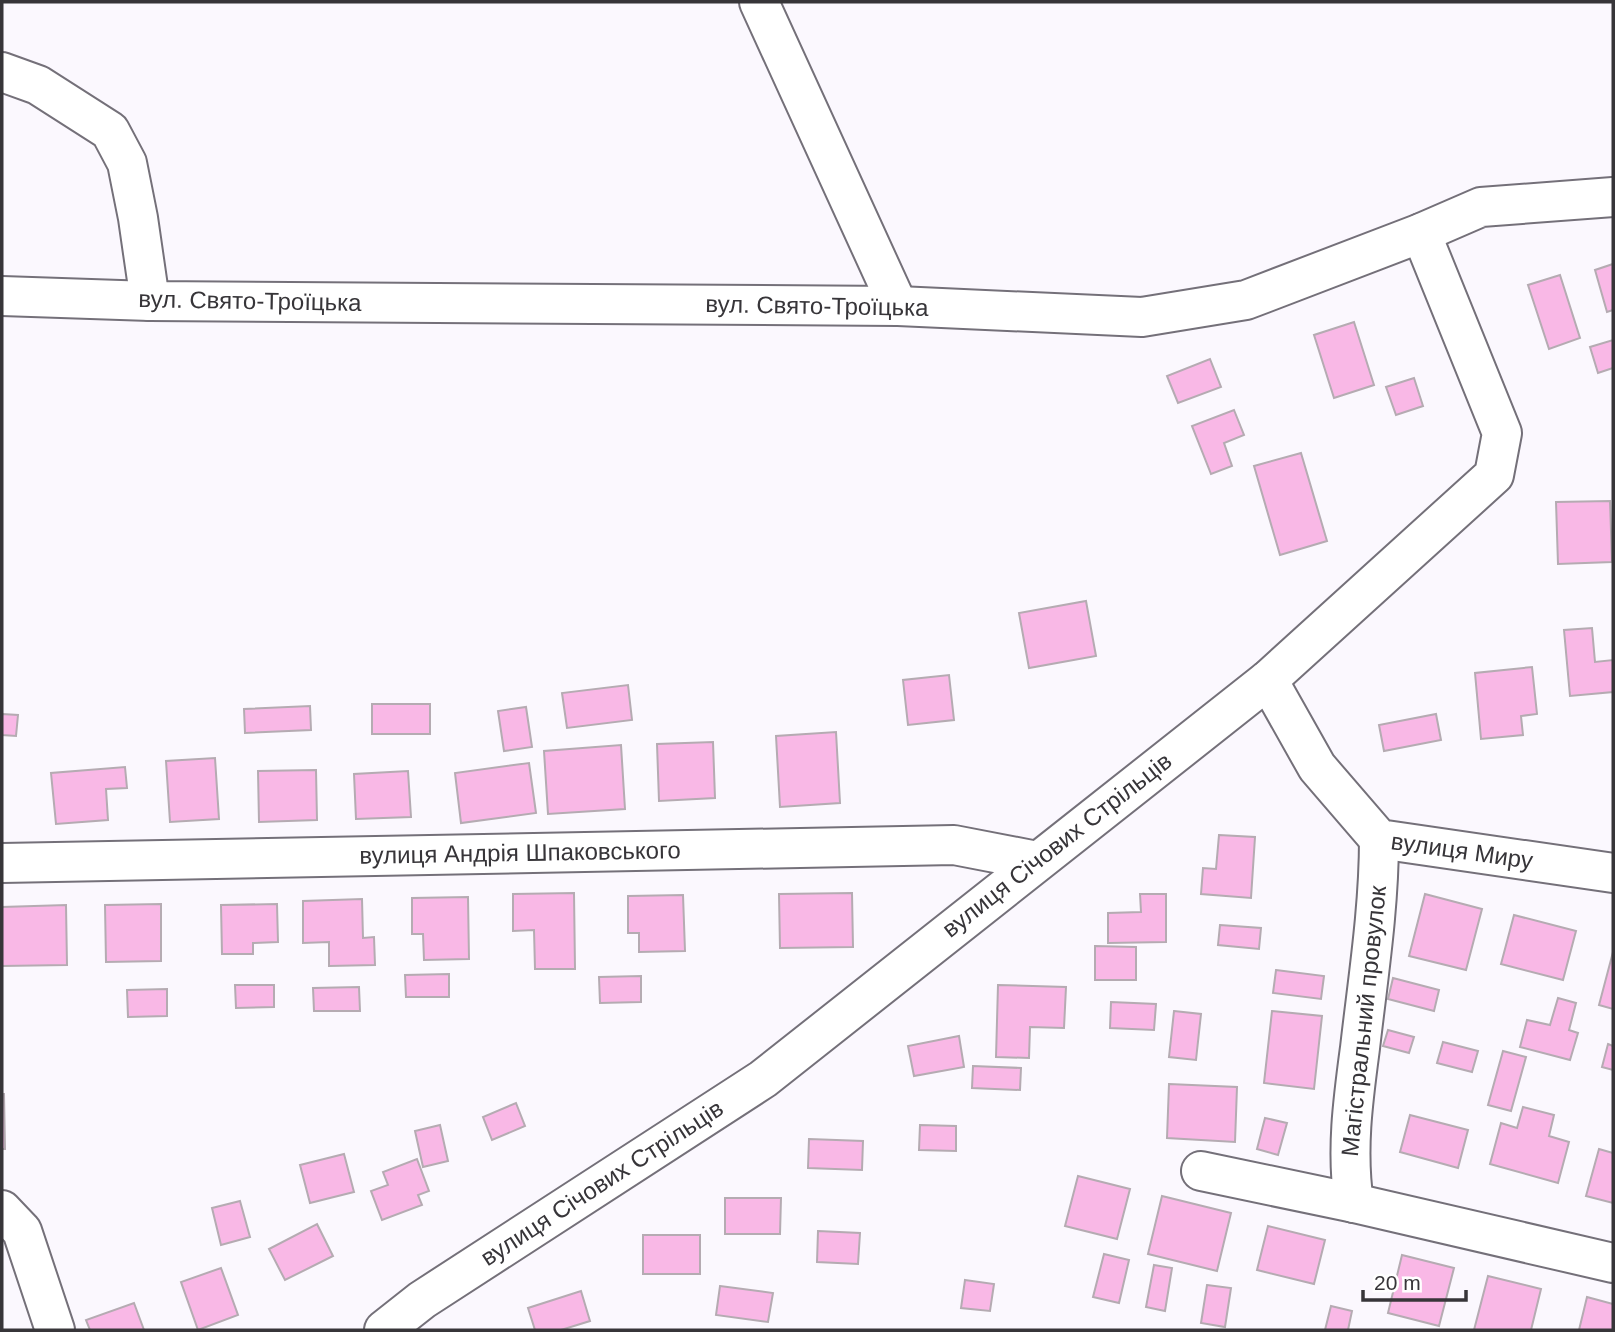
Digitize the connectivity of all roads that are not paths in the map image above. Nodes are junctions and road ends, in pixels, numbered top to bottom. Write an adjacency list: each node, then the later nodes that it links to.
1 (759, 2): 7 (street)
2 (2, 72): 6 (street)
3 (1613, 197): 4 (street, вул. Свято-Троїцька)
4 (1421, 233): 7 (street, вул. Свято-Троїцька); 8 (street, вулиця Січових Стрільців)
5 (2, 296): 6 (street, вул. Свято-Троїцька)
6 (150, 301): 7 (street, вул. Свято-Троїцька)
7 (898, 306)
8 (1268, 680): 9 (street, вулиця Миру); 10 (street, вулиця Січових Стрільців)
9 (1379, 839): 12 (street, вулиця Миру); 14 (street, Магістральний провулок)
10 (1037, 861): 11 (street, вулиця Андрія Шпаковського); 18 (street, вулиця Січових Стрільців)
11 (2, 863)
12 (1613, 873)
13 (1202, 1171): 14 (street)
14 (1354, 1203): 16 (street)
15 (2, 1210): 17 (street)
16 (1613, 1263)
17 (55, 1330)
18 (384, 1330)

